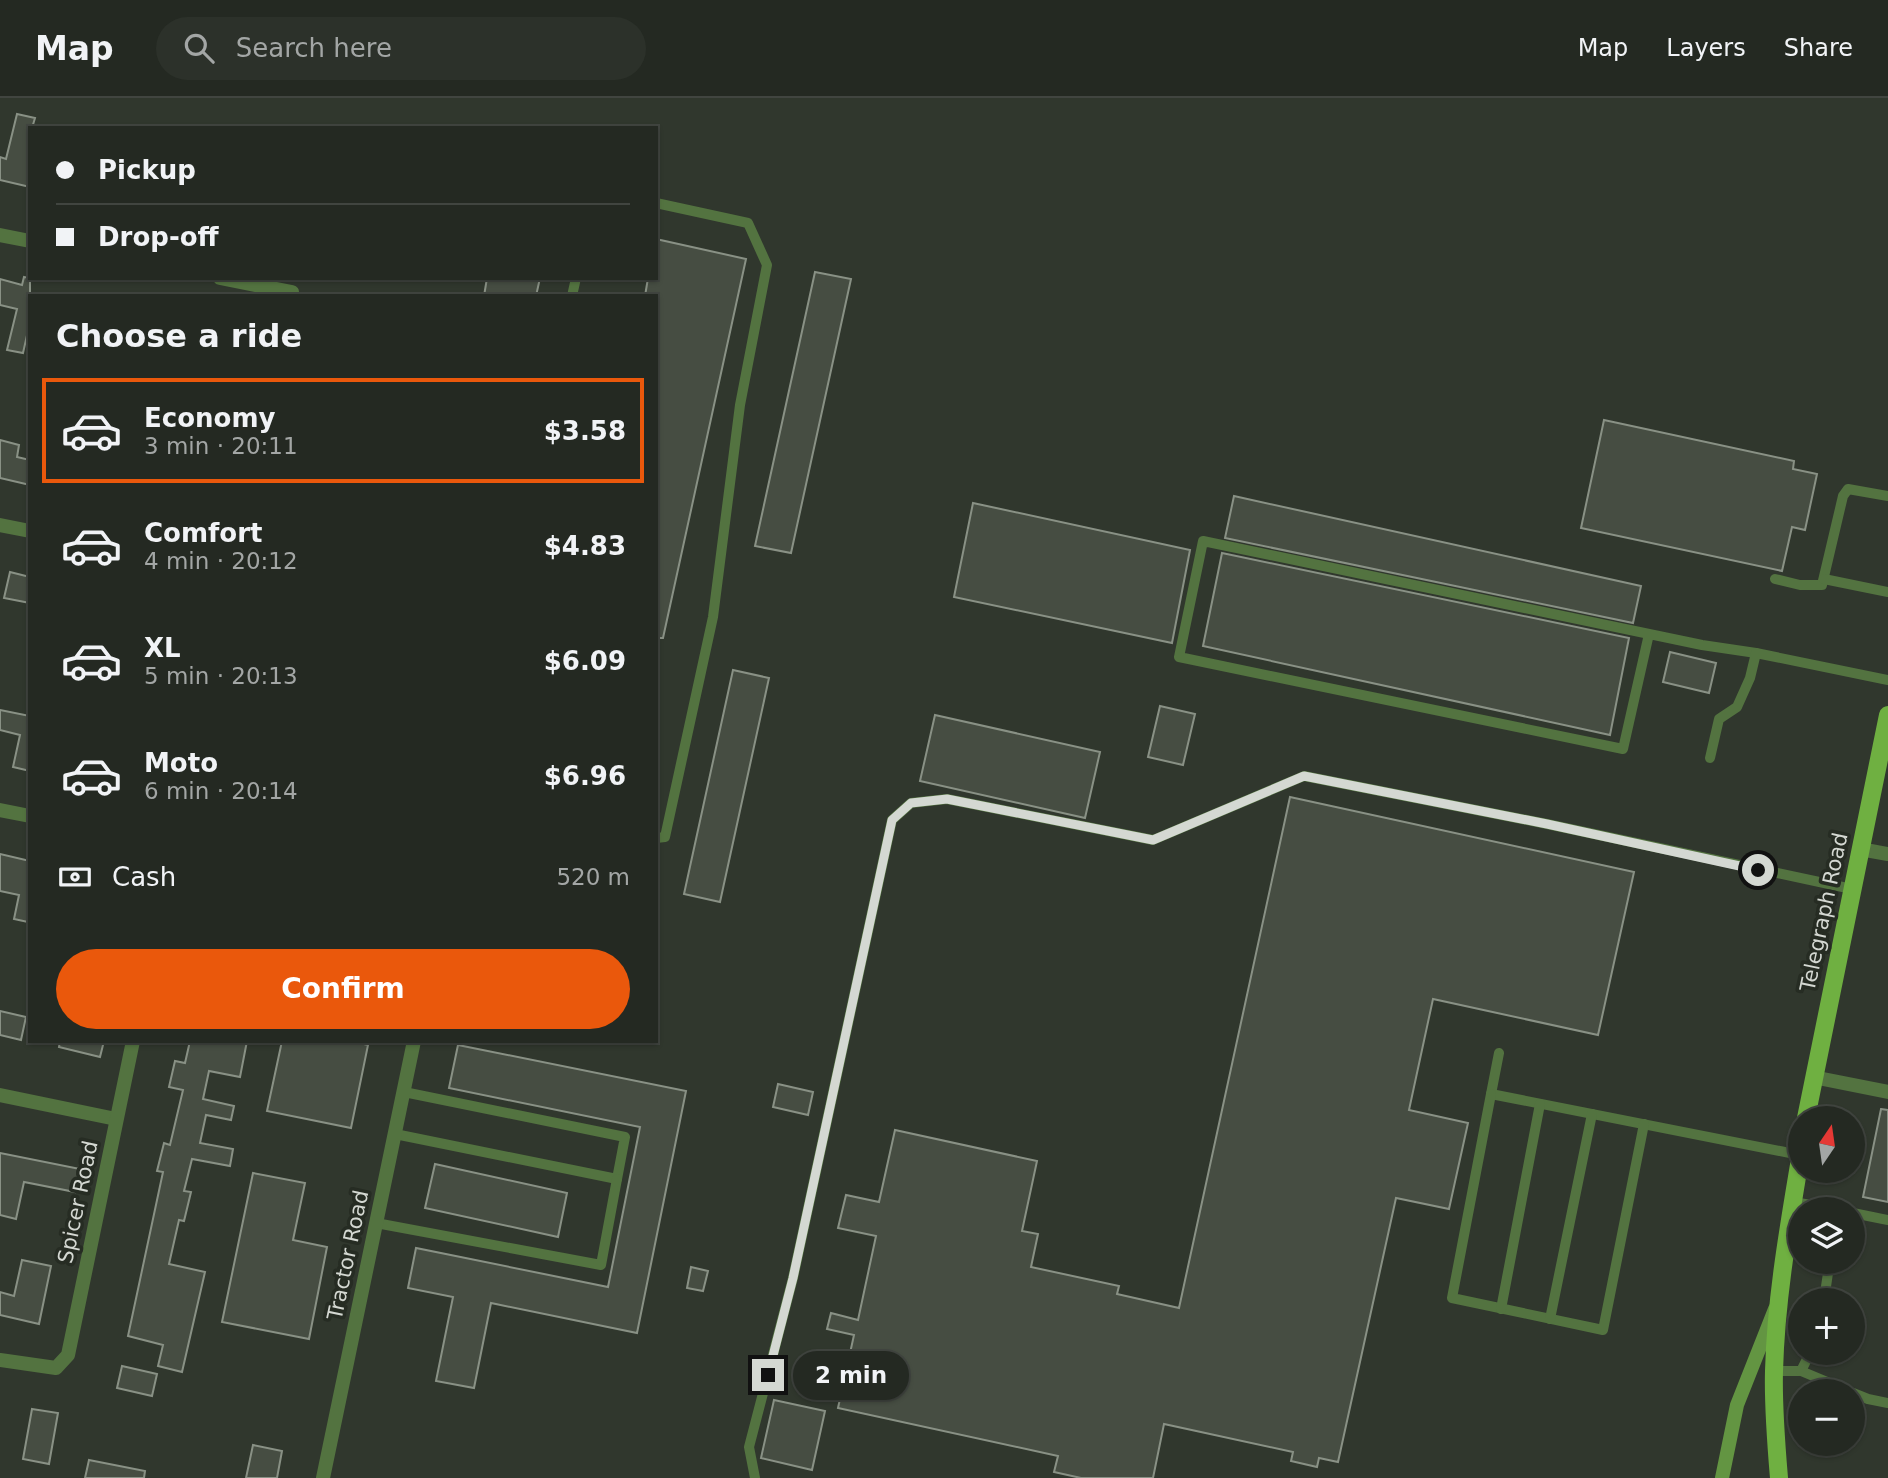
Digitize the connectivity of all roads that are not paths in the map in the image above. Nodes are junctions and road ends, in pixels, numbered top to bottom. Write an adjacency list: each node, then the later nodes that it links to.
1 (658, 204): 19 (lane)
2 (0, 235): 3 (street)
3 (28, 241)
4 (229, 280): 5 (street)
5 (291, 294)
6 (1888, 496): 10 (lane)
7 (0, 525): 8 (street)
8 (28, 531)
9 (1775, 579): 10 (lane)
10 (1824, 579): 11 (lane)
11 (1888, 592)
12 (1648, 634): 12 (lane); 13 (lane)
13 (1756, 653): 14 (lane); 16 (lane)
14 (1888, 680)
15 (1888, 715): 20 (main road, Telegraph Road)
16 (1710, 758)
17 (0, 810): 18 (street)
18 (28, 816)
19 (658, 838)
20 (1860, 849): 21 (street); 22 (main road, Telegraph Road)
21 (1888, 854)
22 (1852, 889): 26 (main road, Telegraph Road); 54 (lane)
23 (133, 1043): 34 (street, Spicer Road)
24 (414, 1043): 27 (street, Tractor Road)
25 (1499, 1053): 29 (lane)
26 (1813, 1077): 28 (street); 32 (main road, Telegraph Road)
27 (404, 1092): 36 (street, Tractor Road); 38 (lane)
28 (1888, 1092)
29 (1491, 1094): 31 (lane); 44 (lane)
30 (0, 1095): 34 (street)
31 (1541, 1104): 33 (lane); 44 (lane)
32 (1808, 1106)
33 (1592, 1114): 35 (lane); 45 (lane)
34 (116, 1119): 46 (street, Spicer Road)
35 (1644, 1124): 37 (lane); 45 (lane)
36 (395, 1134): 38 (lane); 41 (street, Tractor Road)
37 (1788, 1152)
38 (617, 1179): 41 (lane)
39 (1865, 1215): 40 (lane)
40 (1888, 1220)
41 (376, 1223): 53 (street, Tractor Road)
42 (1788, 1236): 43 (main road)
43 (1779, 1298): 48 (main road); 55 (street)
44 (1501, 1309): 45 (lane)
45 (1550, 1319)
46 (0, 1360)
47 (1804, 1365): 49 (lane)
48 (1774, 1371): 49 (lane); 56 (main road)
49 (1801, 1371): 50 (lane)
50 (1820, 1379)
51 (1865, 1398): 52 (lane)
52 (1888, 1403)
53 (323, 1478)
54 (755, 1478)
55 (1722, 1478)
56 (1779, 1478)

